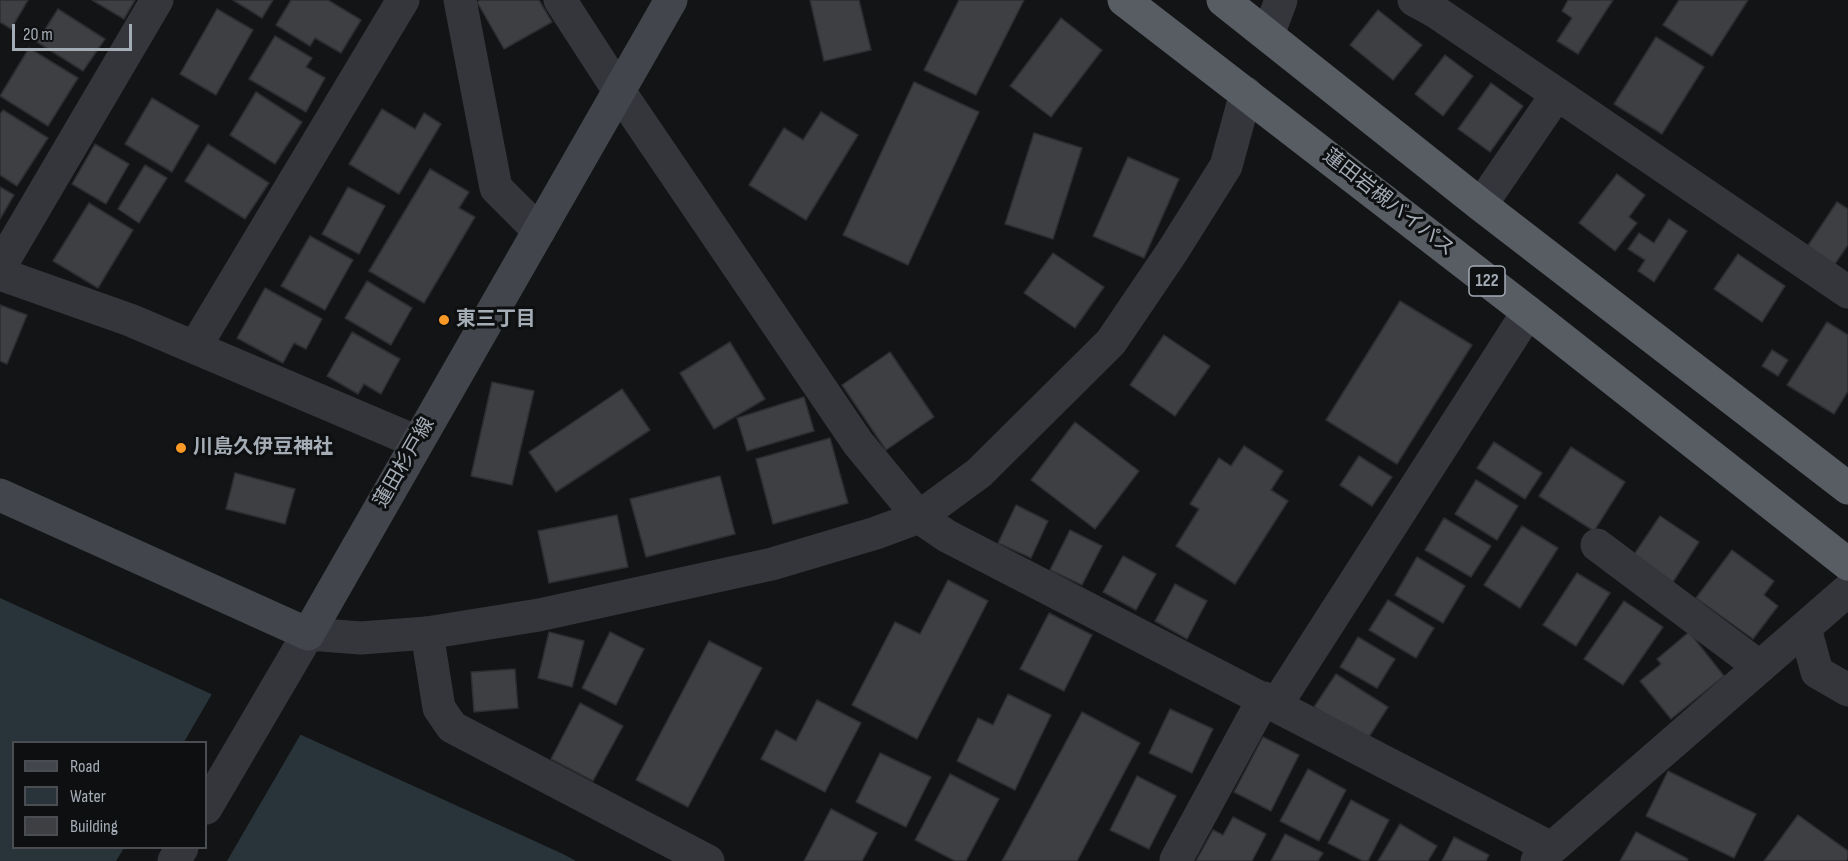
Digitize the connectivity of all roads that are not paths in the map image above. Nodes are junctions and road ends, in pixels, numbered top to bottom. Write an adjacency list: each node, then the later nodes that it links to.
1 (157, 0): 16 (street)
2 (403, 0): 20 (street)
3 (460, 0): 15 (street)
4 (560, 0): 11 (street)
5 (672, 0): 11 (main road, 蓮田杉戸線)
6 (1124, 0): 12 (highway, 蓮田岩槻バイパス / 122)
7 (1223, 0): 10 (highway)
8 (1281, 0): 10 (street)
9 (1414, 0): 13 (street)
10 (1268, 35): 14 (highway)
11 (619, 91): 15 (main road, 蓮田杉戸線); 24 (street)
12 (1246, 93): 19 (highway, 蓮田岩槻バイパス / 122); 24 (street)
13 (1557, 94): 14 (street); 18 (street)
14 (1481, 205): 22 (highway)
15 (539, 231): 21 (main road, 蓮田杉戸線)
16 (0, 267)
17 (0, 274): 20 (street)
18 (1848, 292)
19 (1528, 312): 26 (highway, 蓮田岩槻バイパス / 122); 33 (street)
20 (195, 347): 21 (street)
21 (417, 442): 30 (main road, 蓮田杉戸線)
22 (1848, 488)
23 (0, 495): 30 (main road)
24 (919, 517): 29 (street); 33 (street)
25 (1597, 545): 31 (street)
26 (1848, 564)
27 (1848, 590): 28 (street)
28 (1805, 628): 31 (street); 32 (street)
29 (428, 633): 30 (street); 36 (street)
30 (308, 634): 34 (street)
31 (1760, 667): 35 (street)
32 (1848, 690)
33 (1270, 701): 35 (street); 37 (street)
34 (207, 806)
35 (1544, 854)
36 (708, 861)
37 (1177, 861)

